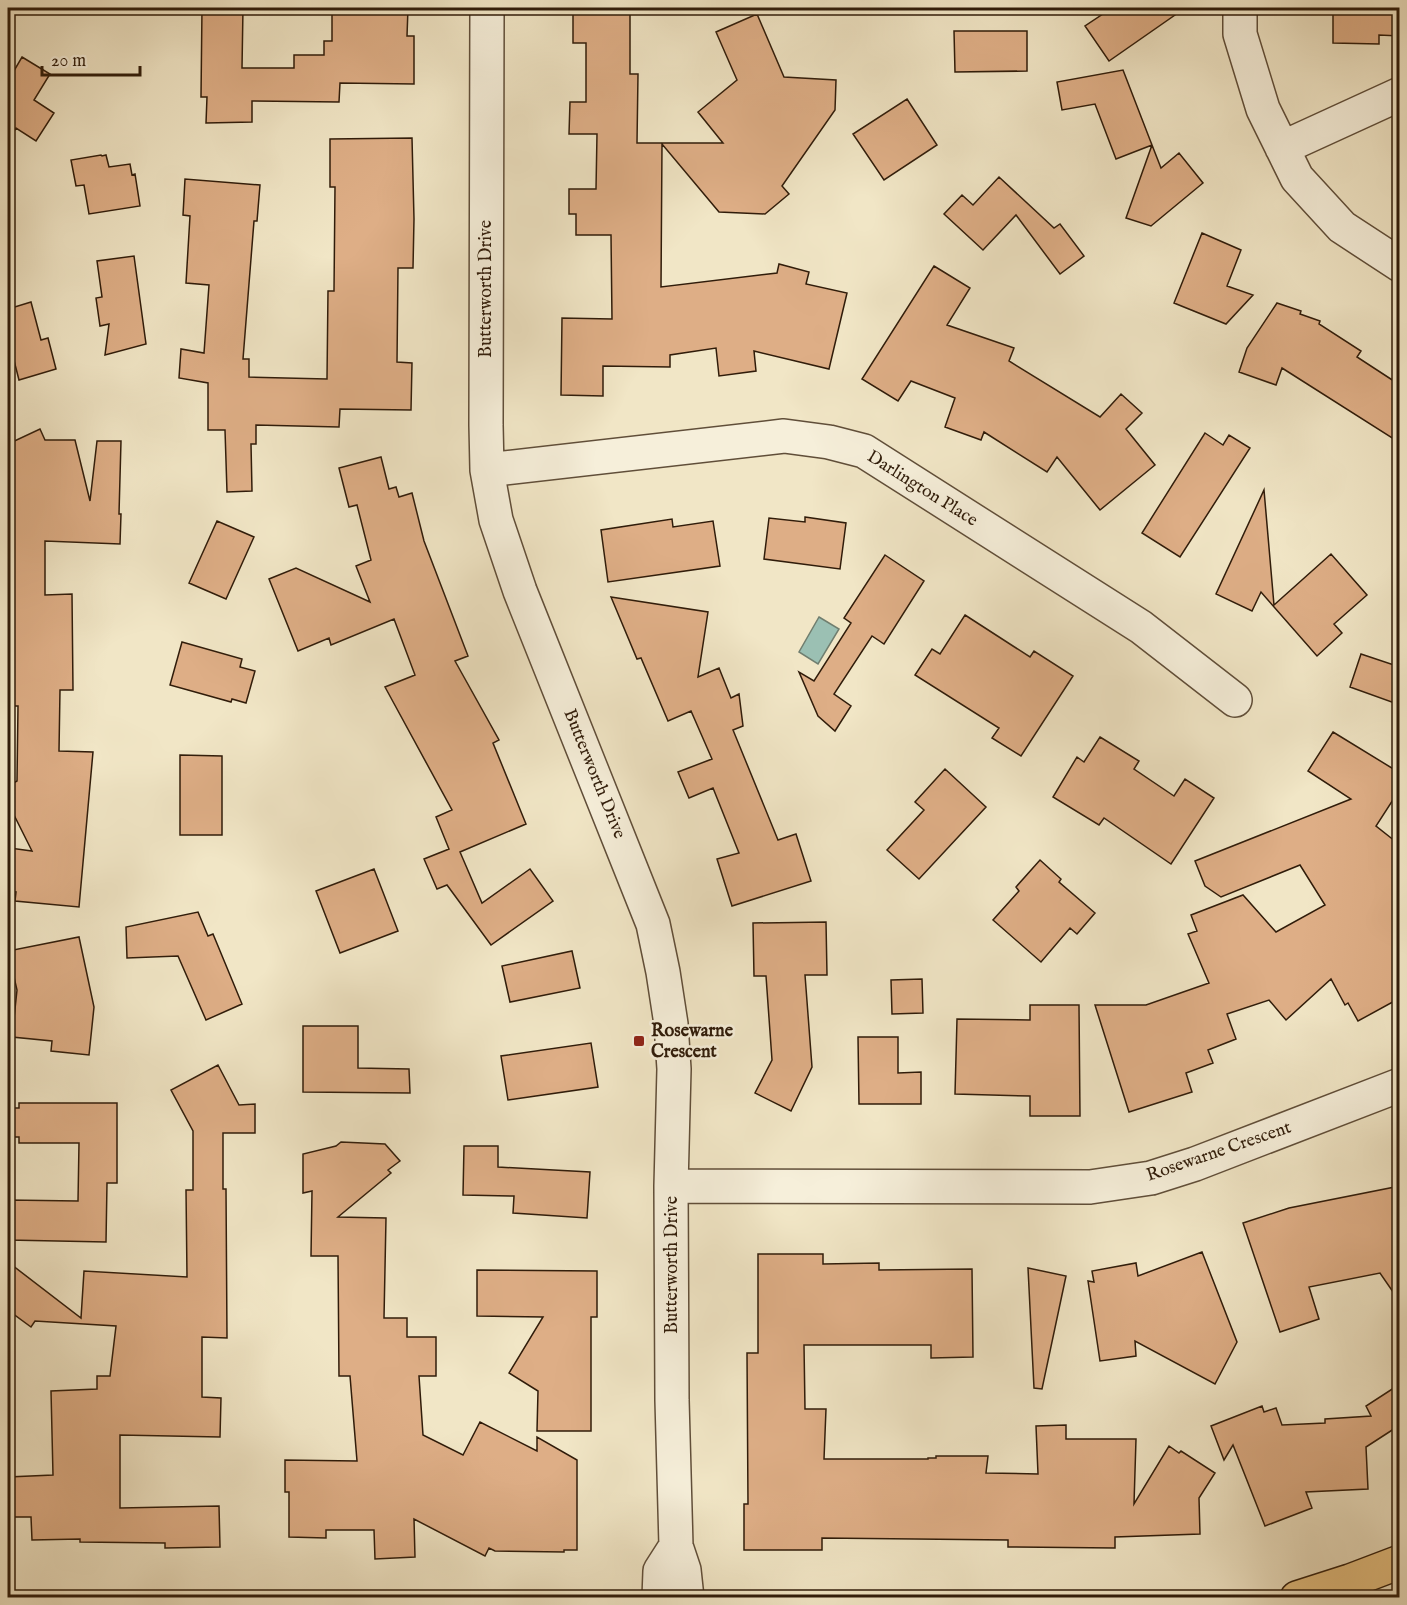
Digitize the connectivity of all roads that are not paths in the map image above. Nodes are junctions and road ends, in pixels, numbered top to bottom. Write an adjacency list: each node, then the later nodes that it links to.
1 (487, 8): 6 (street, Butterworth Drive)
2 (1240, 8): 4 (street)
3 (1400, 94): 4 (street)
4 (1282, 148): 5 (street)
5 (1400, 264)
6 (487, 470): 7 (street, Darlington Place); 9 (street, Butterworth Drive)
7 (1235, 700)
8 (1400, 1085): 9 (street, Rosewarne Crescent)
9 (671, 1186): 10 (street, Butterworth Drive)
10 (676, 1546): 12 (street); 13 (street, Butterworth Drive)
11 (1400, 1562): 14 (main road)
12 (659, 1598)
13 (687, 1598)
14 (1297, 1598)

